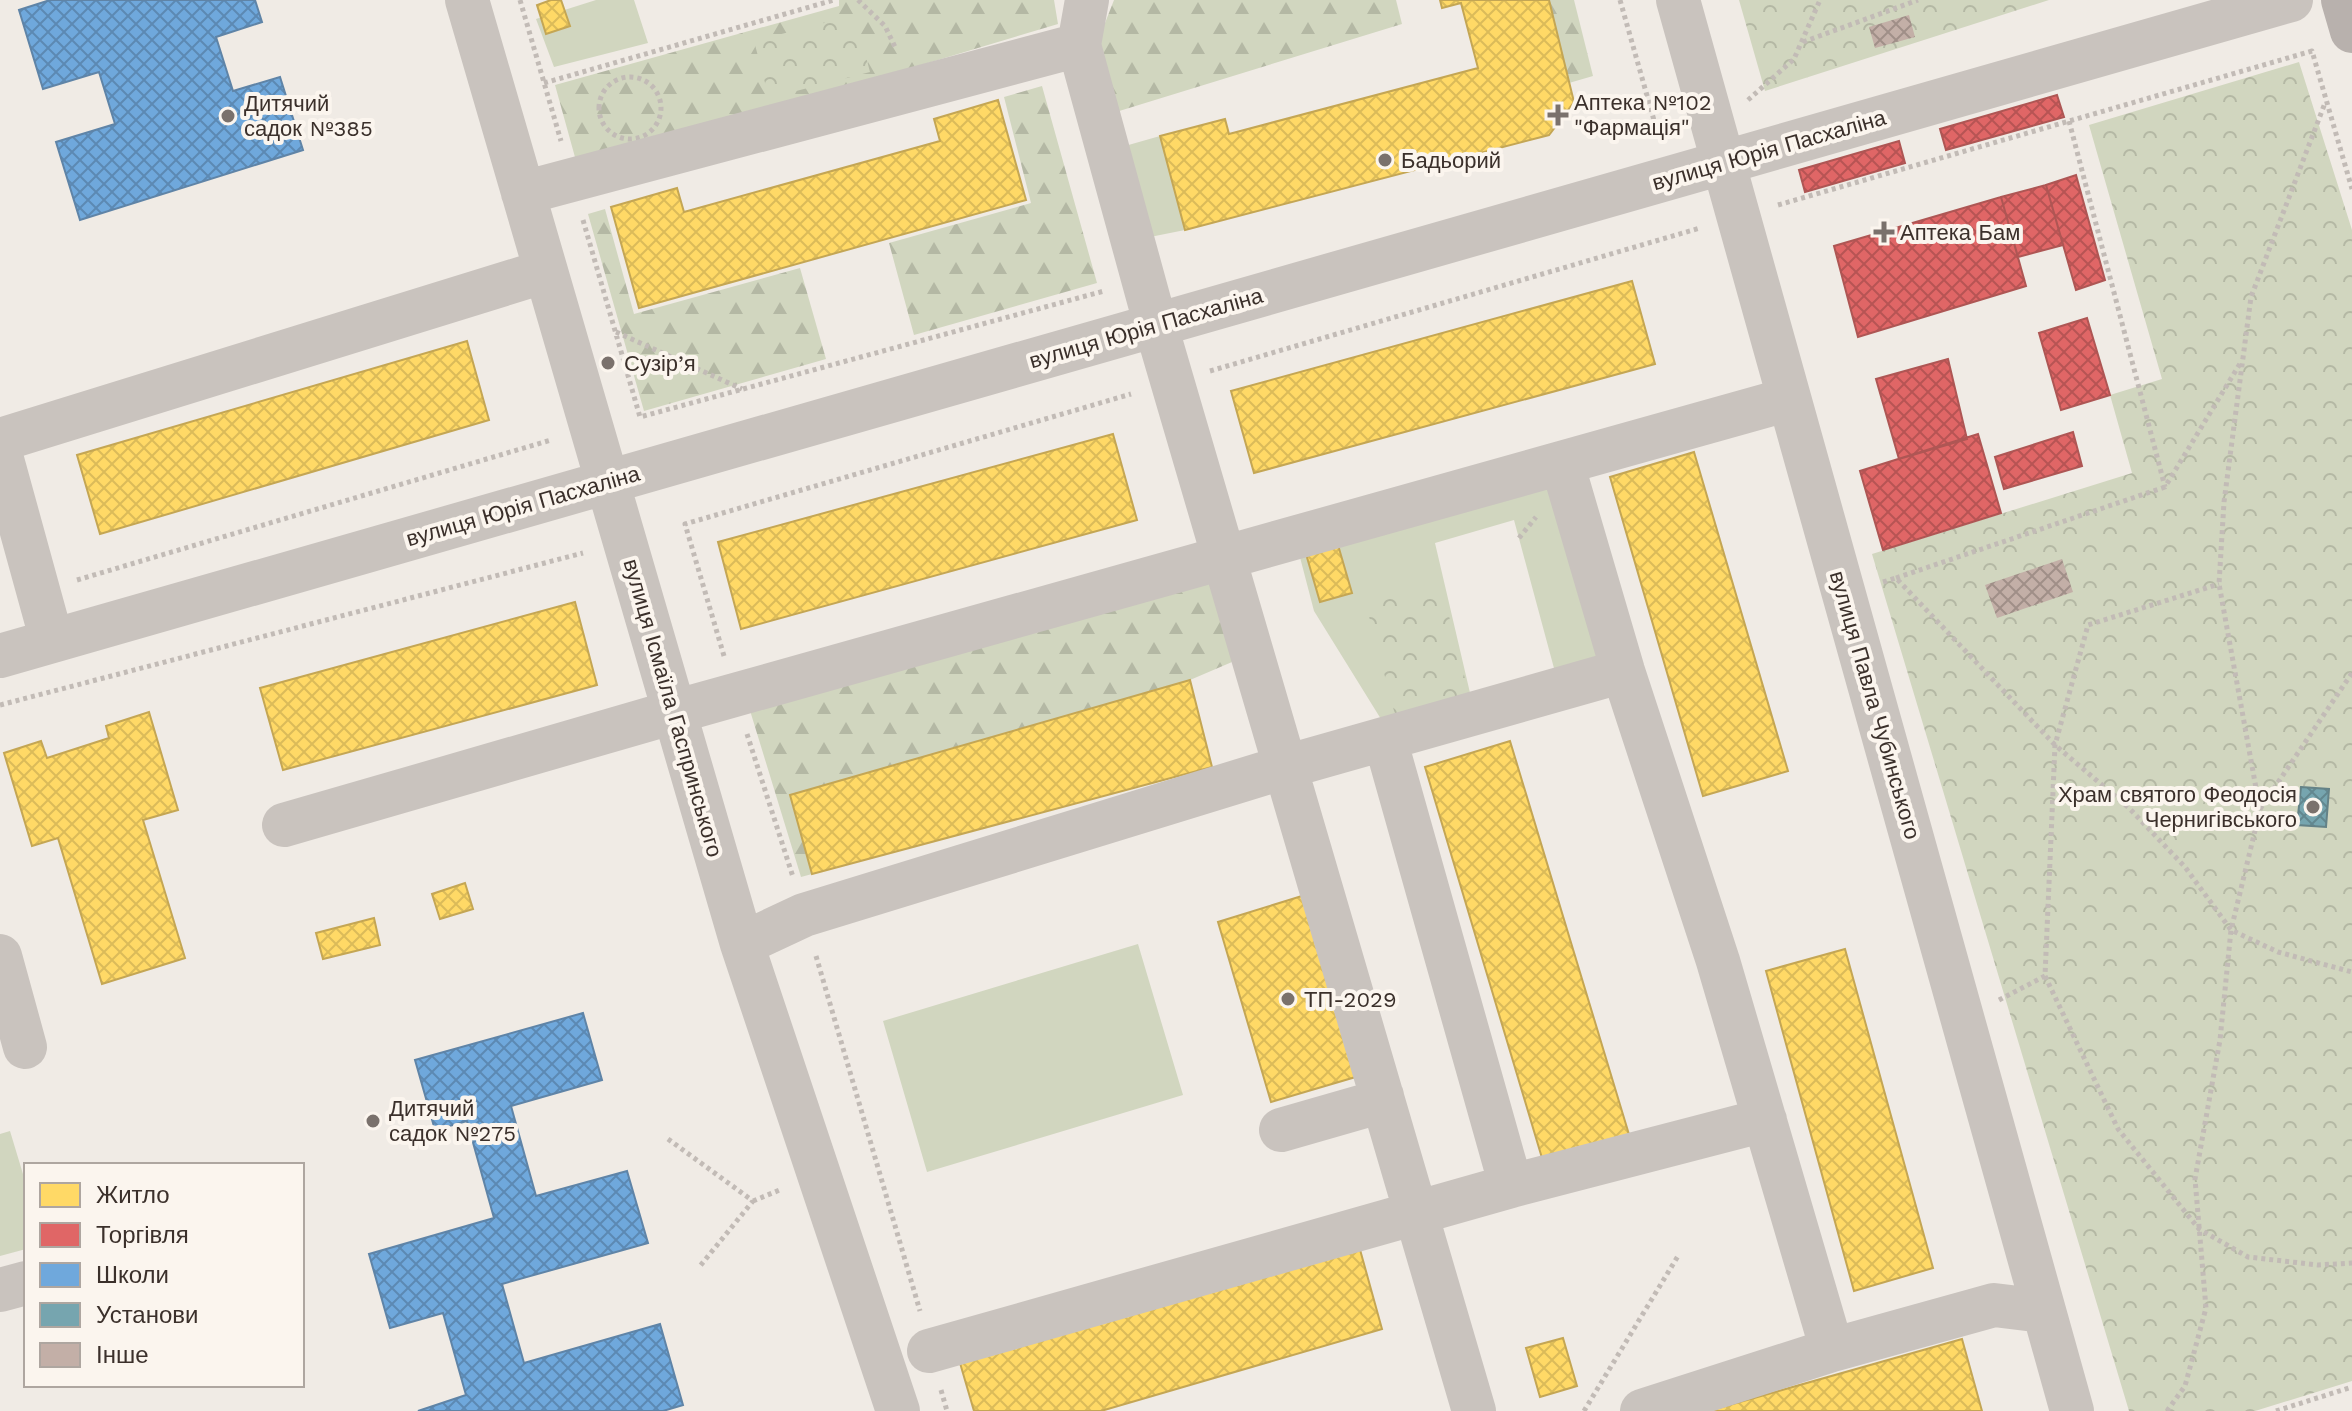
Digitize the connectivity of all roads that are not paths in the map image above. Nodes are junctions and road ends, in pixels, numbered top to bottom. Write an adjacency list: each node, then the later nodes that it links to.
1 (467, 0): 9 (street, вулиця Ісмаїла Гаспринського)
2 (1087, 0): 7 (street)
3 (1678, 0): 8 (street, вулиця Павла Чубинського)
4 (2291, 0): 8 (street, вулиця Юрія Пасхаліна)
5 (2343, 0): 6 (main road)
6 (2352, 31)
7 (1079, 45): 9 (street); 11 (street)
8 (1723, 163): 11 (street, вулиця Юрія Пасхаліна); 12 (street, вулиця Павла Чубинського)
9 (523, 193): 10 (street, вулиця Ісмаїла Гаспринського)
10 (546, 271): 13 (street); 16 (street, вулиця Ісмаїла Гаспринського)
11 (1156, 326): 16 (street, вулиця Юрія Пасхаліна); 17 (street)
12 (1789, 399): 15 (street); 35 (street, вулиця Павла Чубинського)
13 (0, 440)
14 (0, 452): 18 (street)
15 (1562, 463): 17 (street); 20 (street)
16 (607, 482): 18 (street, вулиця Юрія Пасхаліна); 21 (street, вулиця Ісмаїла Гаспринського)
17 (1223, 557): 21 (street); 23 (street)
18 (52, 641): 19 (street, вулиця Юрія Пасхаліна)
19 (0, 656)
20 (1623, 671): 22 (street); 29 (street)
21 (674, 712): 24 (street); 25 (street, вулиця Ісмаїла Гаспринського)
22 (1385, 739): 23 (street); 31 (street)
23 (1285, 767): 25 (street); 28 (street)
24 (284, 825)
25 (742, 944): 38 (street, вулиця Ісмаїла Гаспринського)
26 (0, 956): 27 (street)
27 (25, 1047)
28 (1382, 1096): 30 (street); 32 (street)
29 (1765, 1120): 31 (street); 36 (street)
30 (1281, 1130)
31 (1511, 1186): 32 (street)
32 (1416, 1213): 37 (street); 39 (street)
33 (24, 1284): 34 (street)
34 (0, 1290)
35 (2044, 1311): 36 (street); 41 (street, вулиця Павла Чубинського)
36 (1832, 1350): 40 (street)
37 (929, 1351)
38 (898, 1411)
39 (1474, 1411)
40 (1642, 1411)
41 (2072, 1411)

